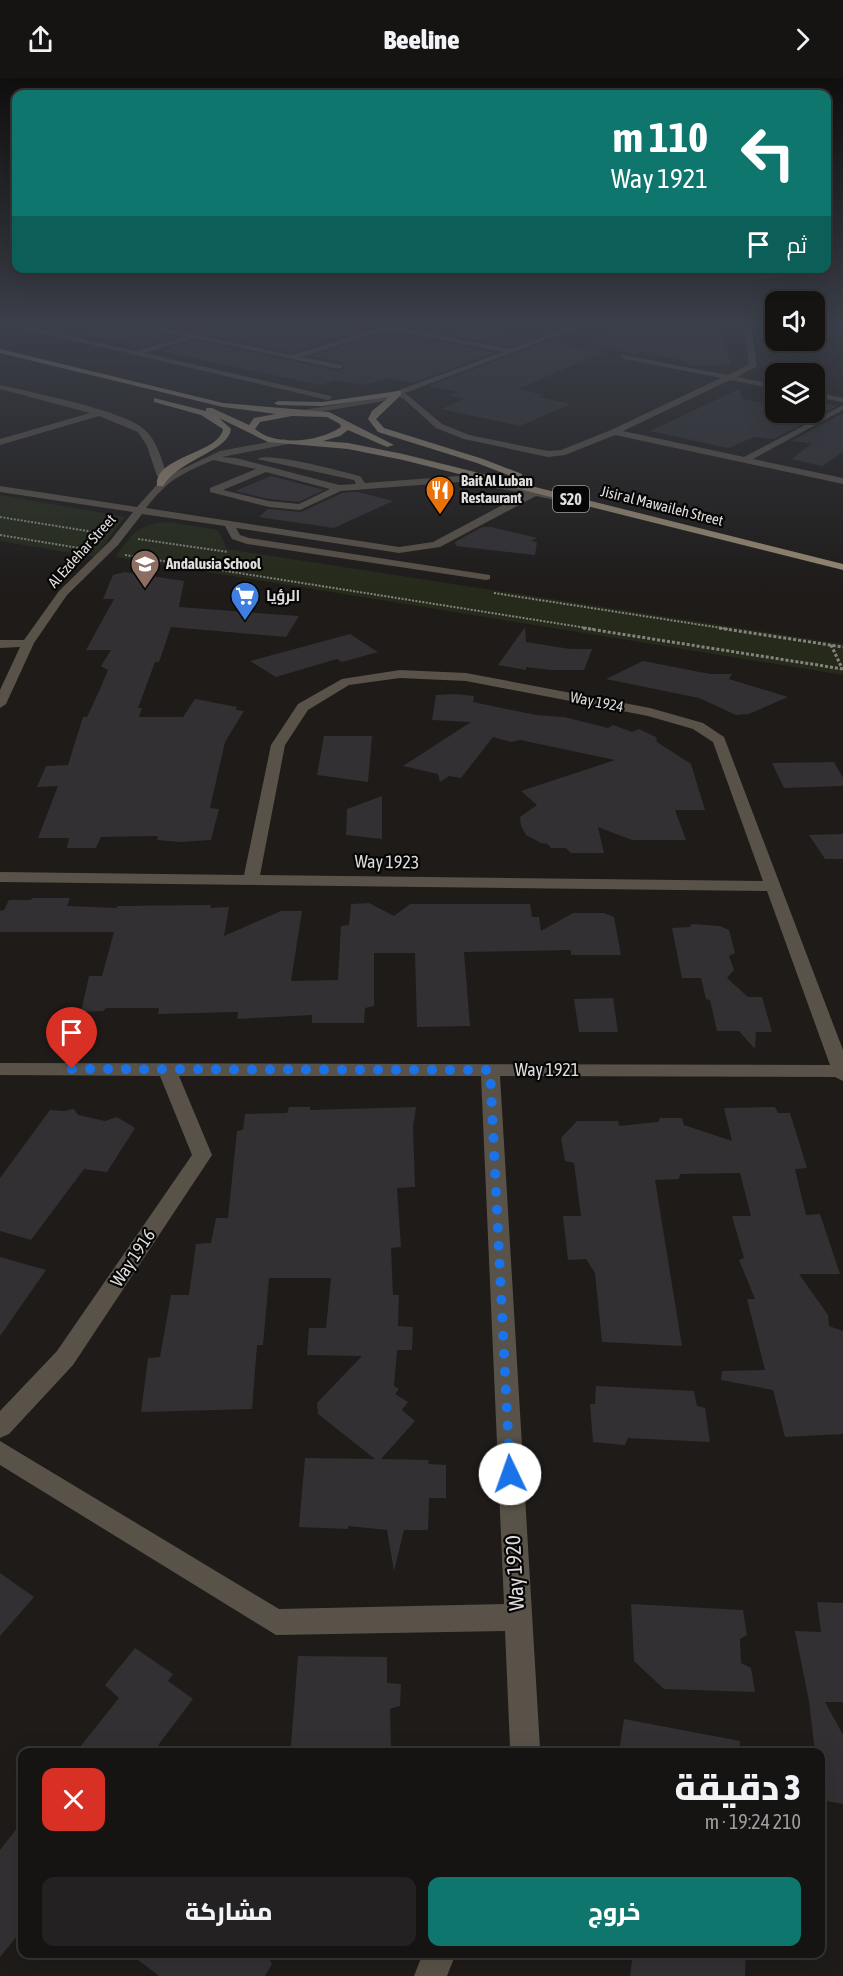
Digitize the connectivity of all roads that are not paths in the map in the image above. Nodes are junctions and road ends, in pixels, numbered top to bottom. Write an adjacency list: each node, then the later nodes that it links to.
1 (88, 416): 16 (street)
2 (104, 416): 26 (street)
3 (207, 416): 26 (main road)
4 (220, 416): 13 (main road, S20)
5 (279, 416): 13 (main road, S20)
6 (326, 416): 12 (main road, S20)
7 (356, 416): 12 (street)
8 (374, 416): 25 (main road)
9 (429, 416): 19 (street)
10 (649, 416): 14 (street)
11 (827, 416): 22 (street)
12 (345, 423): 18 (main road, S20); 25 (main road, Jisir al Mawaileh Street / S20)
13 (251, 431): 17 (main road, S20); 20 (street, Al Ezdehar Street)
14 (614, 432): 19 (street); 22 (street)
15 (516, 438): 19 (street)
16 (0, 442)
17 (285, 442): 18 (main road, S20); 20 (street, Al Ezdehar Street)
18 (297, 442): 32 (main road, Jisir al Mawaileh Street / S20)
19 (501, 445)
20 (223, 453): 21 (street, Al Ezdehar Street)
21 (209, 458): 23 (street); 26 (street, Al Ezdehar Street)
22 (745, 460): 27 (street)
23 (236, 461): 24 (street); 28 (street)
24 (265, 469): 29 (street); 29 (street)
25 (519, 476): 35 (main road, Jisir al Mawaileh Street / S20)
26 (161, 480): 33 (street, Al Ezdehar Street)
27 (843, 481)
28 (362, 485): 29 (street); 31 (street)
29 (339, 488)
30 (0, 489): 33 (street)
31 (532, 493): 32 (street); 34 (street)
32 (588, 503): 36 (main road, Jisir al Mawaileh Street / S20)
33 (138, 510): 34 (street); 39 (street, Al Ezdehar Street)
34 (229, 524): 37 (street)
35 (843, 556)
36 (843, 567)
37 (486, 577)
38 (0, 644): 39 (street)
39 (28, 644): 40 (street, Al Ezdehar Street)
40 (0, 704)
41 (0, 877): 42 (street, Way 1923)
42 (250, 879): 43 (street, Way 1923); 43 (street, Way 1924)
43 (774, 886): 47 (street, Way 1924)
44 (0, 1069): 45 (street, Way 1921)
45 (167, 1069): 46 (street, Way 1921); 48 (street, Way 1916)
46 (490, 1070): 47 (street, Way 1921); 50 (street, Way 1920)
47 (842, 1073)
48 (0, 1427)
49 (0, 1452): 50 (street)
50 (518, 1617): 51 (street, Way 1920)
51 (525, 1748)
52 (438, 1958): 53 (street)
53 (430, 1976)

